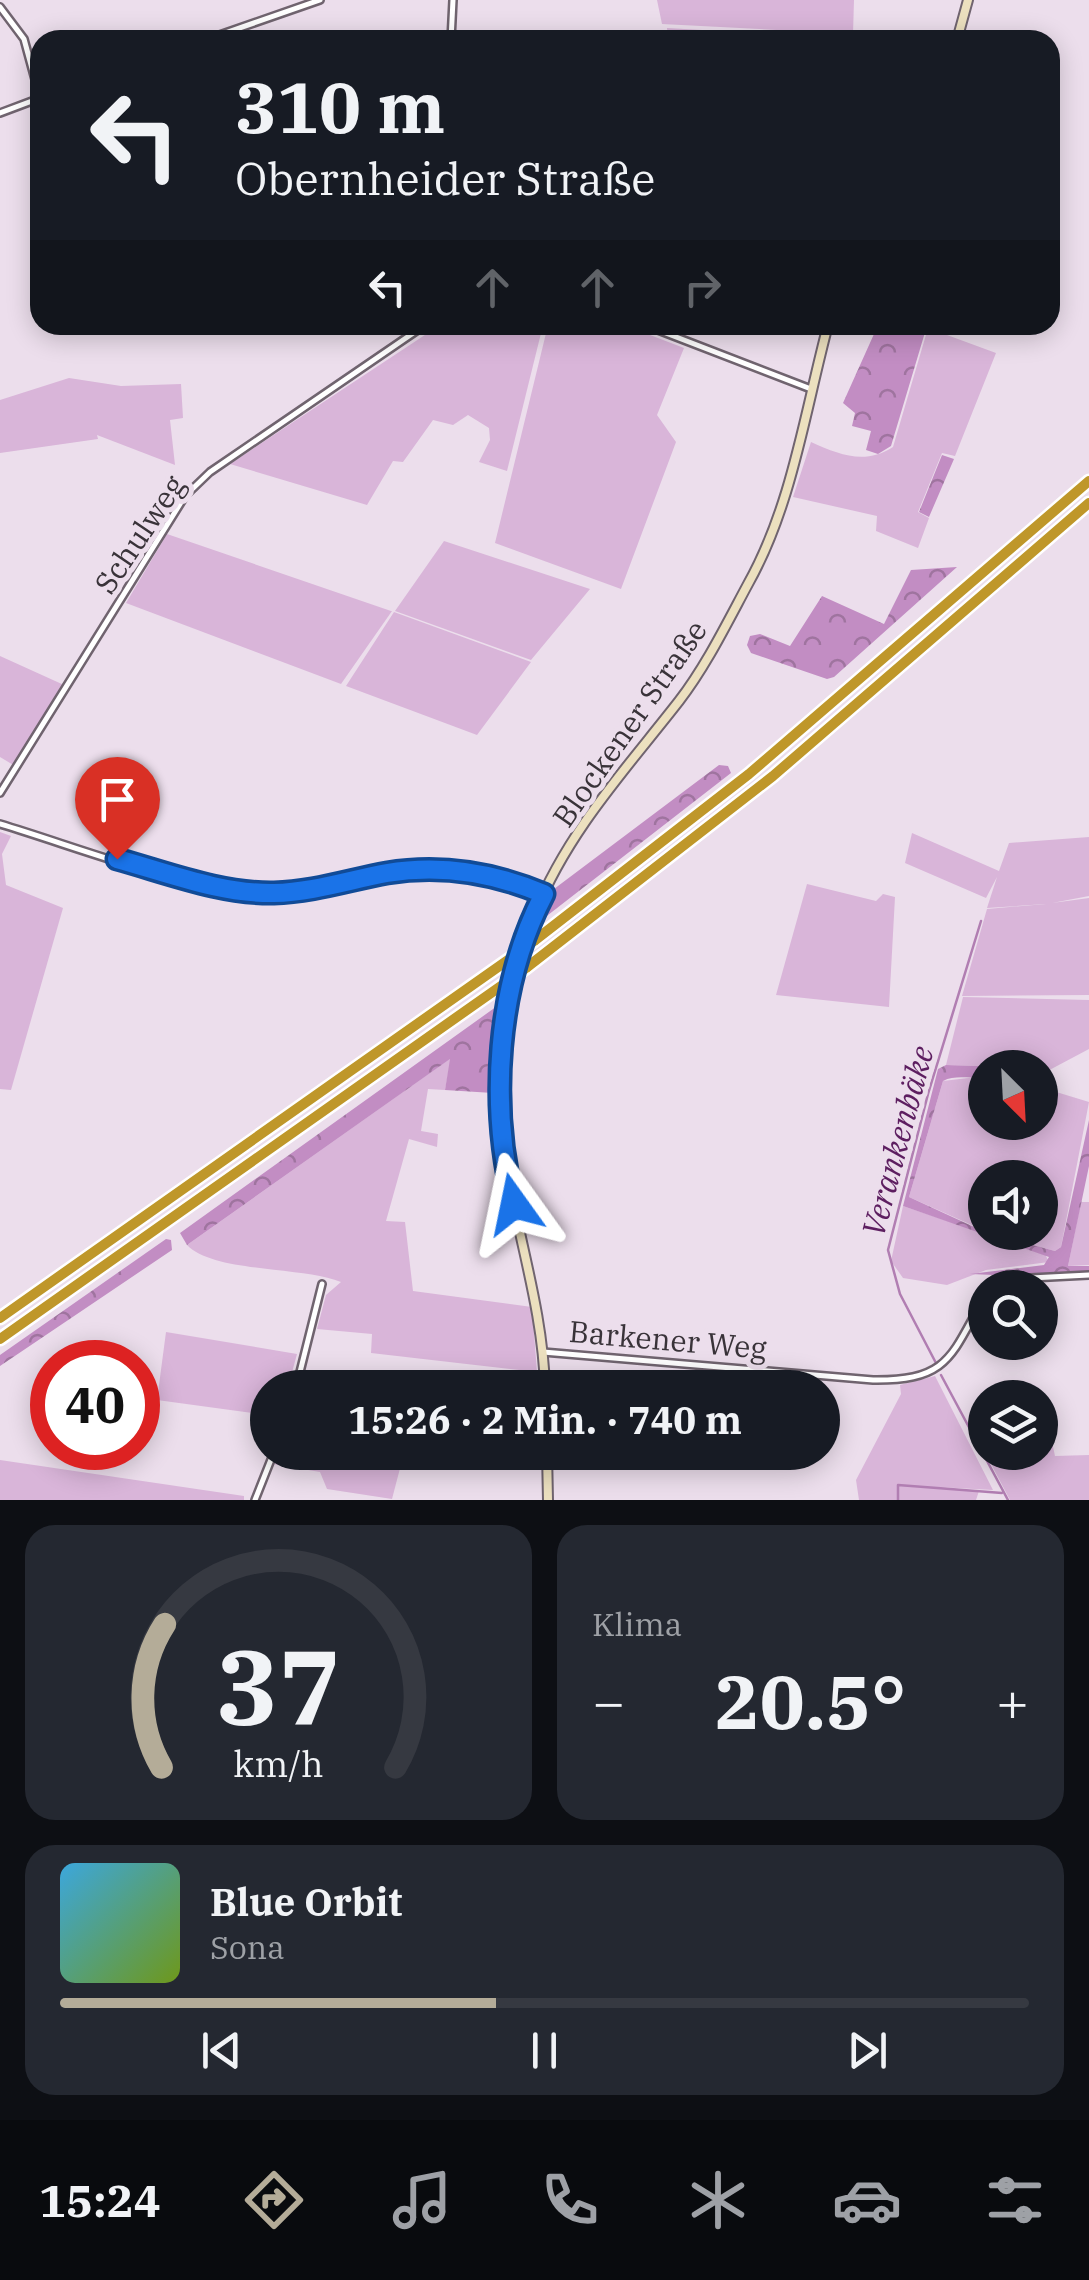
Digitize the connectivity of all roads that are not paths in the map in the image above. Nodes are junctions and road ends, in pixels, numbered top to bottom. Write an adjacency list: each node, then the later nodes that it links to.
1 (320, 0): 5 (street)
2 (453, 0): 6 (street)
3 (968, 0): 7 (street)
4 (0, 6): 8 (street)
5 (234, 30)
6 (451, 30)
7 (960, 30)
8 (30, 61)
9 (30, 102): 10 (street)
10 (0, 113)
11 (410, 335): 17 (street, Schulweg)
12 (671, 335): 14 (street)
13 (825, 335): 14 (street, Blockener Straße)
14 (811, 389): 19 (street, Blockener Straße)
15 (1089, 481): 23 (highway, bridge)
16 (1089, 504): 25 (highway, bridge)
17 (0, 792)
18 (0, 824): 19 (street)
19 (544, 894): 26 (street, Blockener Straße)
20 (1089, 1275): 21 (street)
21 (1058, 1277)
22 (322, 1284): 27 (street)
23 (0, 1318)
24 (968, 1324): 26 (street, Barkener Weg)
25 (0, 1339)
26 (544, 1352): 28 (street, Blockener Straße)
27 (300, 1370)
28 (544, 1370)
29 (266, 1470): 31 (street)
30 (547, 1470): 32 (street)
31 (254, 1500)
32 (548, 1500)

